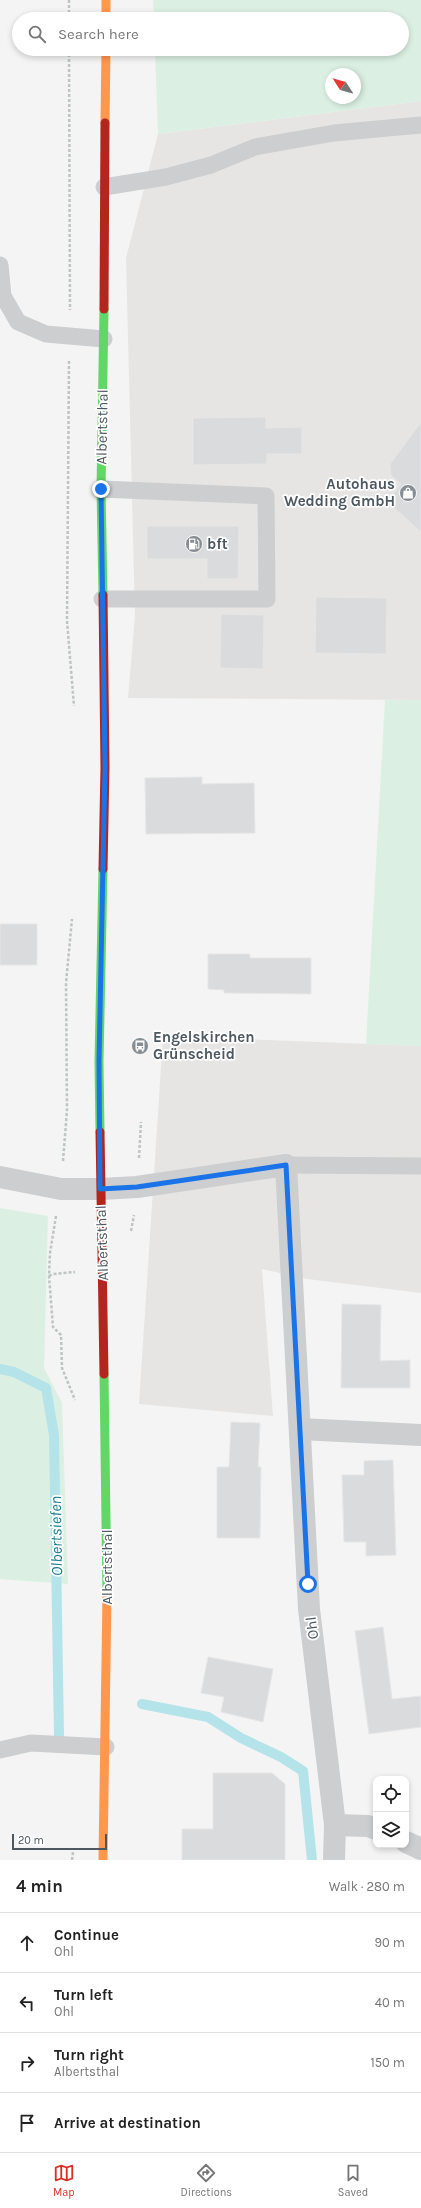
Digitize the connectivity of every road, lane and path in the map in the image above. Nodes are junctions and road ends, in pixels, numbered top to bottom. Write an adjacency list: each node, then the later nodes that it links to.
1 (69, 0): 3 (path)
2 (106, 0): 4 (main road)
3 (69, 12)
4 (106, 12)
5 (69, 56): 10 (path)
6 (106, 56): 8 (main road, Albertsthal)
7 (421, 124): 8 (lane)
8 (104, 187): 11 (main road, Albertsthal)
9 (0, 264): 10 (lane)
10 (70, 336): 11 (lane); 14 (path)
11 (104, 339): 12 (main road, Albertsthal)
12 (101, 489): 13 (main road, Albertsthal); 13 (lane)
13 (102, 599): 22 (main road, Albertsthal)
14 (74, 710)
15 (72, 917): 21 (path)
16 (141, 1122): 20 (path)
17 (286, 1165): 18 (lane); 20 (street); 24 (street, Ohl)
18 (421, 1166)
19 (0, 1177): 21 (street)
20 (137, 1187): 22 (street)
21 (61, 1189): 22 (street); 23 (path)
22 (100, 1189): 26 (main road, Albertsthal)
23 (77, 1404)
24 (300, 1429): 25 (street); 28 (street, Ohl)
25 (421, 1435)
26 (106, 1747): 27 (lane); 34 (main road, Albertsthal)
27 (0, 1750)
28 (335, 1825): 29 (street); 35 (street, Ohl)
29 (373, 1828)
30 (409, 1843): 32 (street)
31 (74, 1846): 33 (path)
32 (421, 1849)
33 (72, 1860)
34 (103, 1860)
35 (334, 1860)

